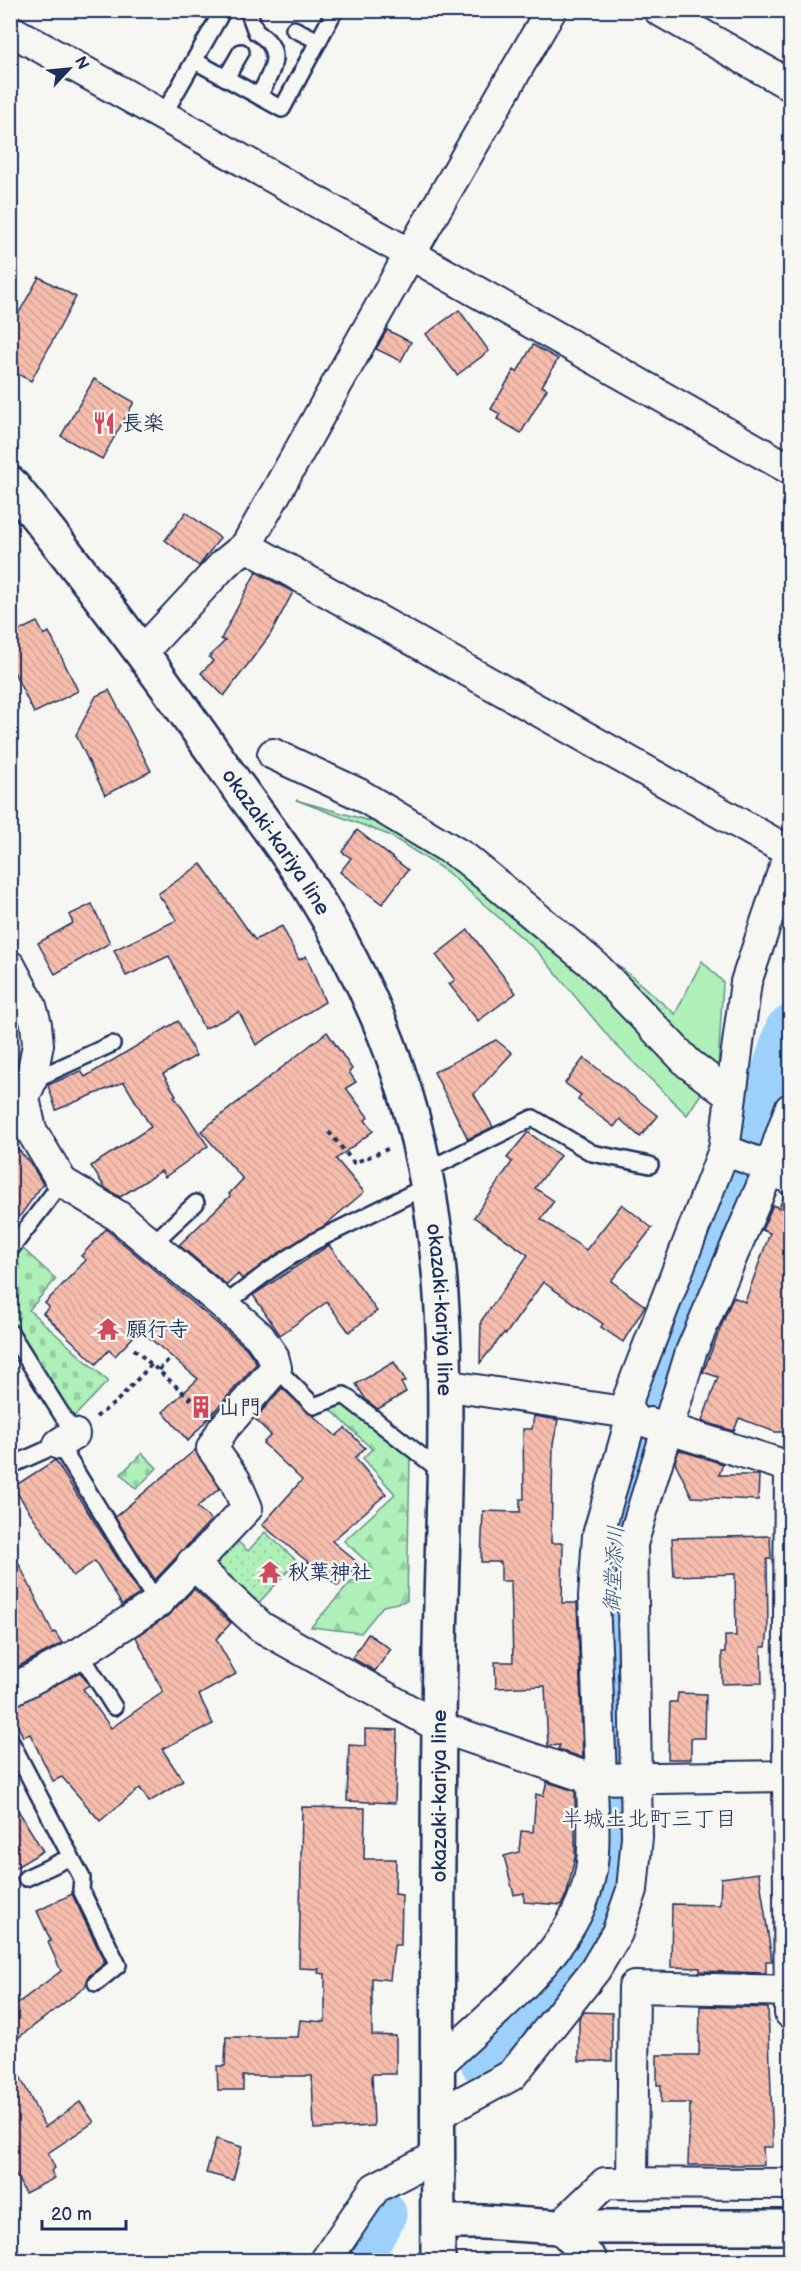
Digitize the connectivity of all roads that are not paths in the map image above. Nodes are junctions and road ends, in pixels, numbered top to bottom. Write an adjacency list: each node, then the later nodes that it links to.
1 (223, 10): 10 (lane)
2 (248, 10): 13 (lane)
3 (551, 10): 15 (street)
4 (659, 10): 12 (street)
5 (328, 13): 8 (lane)
6 (294, 29): 8 (lane)
7 (10, 30): 14 (street)
8 (319, 41): 13 (lane)
9 (242, 52): 11 (lane)
10 (195, 61): 11 (lane); 14 (lane)
11 (226, 78): 13 (lane)
12 (790, 85)
13 (259, 96)
14 (162, 117): 15 (street)
15 (410, 254): 16 (street); 18 (street)
16 (790, 469)
17 (10, 483): 19 (main road, okazaki-kariya line)
18 (246, 546): 19 (street); 21 (street)
19 (143, 651): 30 (main road, okazaki-kariya line)
20 (273, 754): 25 (street)
21 (790, 851): 25 (street)
22 (10, 966): 24 (street)
23 (112, 1044): 24 (lane)
24 (22, 1094): 31 (street)
25 (731, 1096): 27 (street)
26 (790, 1110): 29 (street)
27 (724, 1150): 29 (street); 39 (street)
28 (650, 1165): 30 (lane)
29 (780, 1173): 40 (street)
30 (427, 1178): 35 (lane); 38 (main road, okazaki-kariya line)
31 (62, 1182): 33 (street); 34 (lane)
32 (196, 1203): 33 (lane)
33 (152, 1244): 35 (street)
34 (10, 1250)
35 (224, 1305): 37 (street)
36 (10, 1332): 41 (lane)
37 (276, 1368): 44 (lane); 45 (street)
38 (443, 1385): 39 (street); 44 (main road, okazaki-kariya line)
39 (628, 1414): 40 (street); 54 (street)
40 (668, 1430): 43 (street); 53 (street)
41 (66, 1439): 42 (lane); 46 (lane)
42 (10, 1466)
43 (790, 1466): 52 (street)
44 (442, 1472): 50 (main road, okazaki-kariya line)
45 (192, 1563): 46 (street); 50 (street)
46 (157, 1603): 47 (street)
47 (80, 1653): 48 (street); 49 (lane)
48 (10, 1691)
49 (114, 1707)
50 (439, 1727): 54 (street); 60 (main road, okazaki-kariya line)
51 (10, 1740): 55 (lane)
52 (788, 1776): 53 (street); 58 (street)
53 (635, 1777): 54 (street); 61 (street)
54 (596, 1779): 60 (street)
55 (71, 1857): 56 (lane); 57 (lane)
56 (26, 1878)
57 (96, 1983)
58 (790, 1990): 59 (street); 63 (street)
59 (790, 2013)
60 (439, 2064): 61 (main road, okazaki-kariya line)
61 (440, 2114): 62 (main road, okazaki-kariya line)
62 (437, 2156): 65 (main road, okazaki-kariya line); 68 (street)
63 (632, 2182): 64 (street); 66 (street)
64 (790, 2184)
65 (438, 2223): 66 (main road); 69 (main road, okazaki-kariya line)
66 (559, 2227): 67 (main road); 70 (street)
67 (790, 2227)
68 (326, 2260)
69 (438, 2260)
70 (592, 2260)

